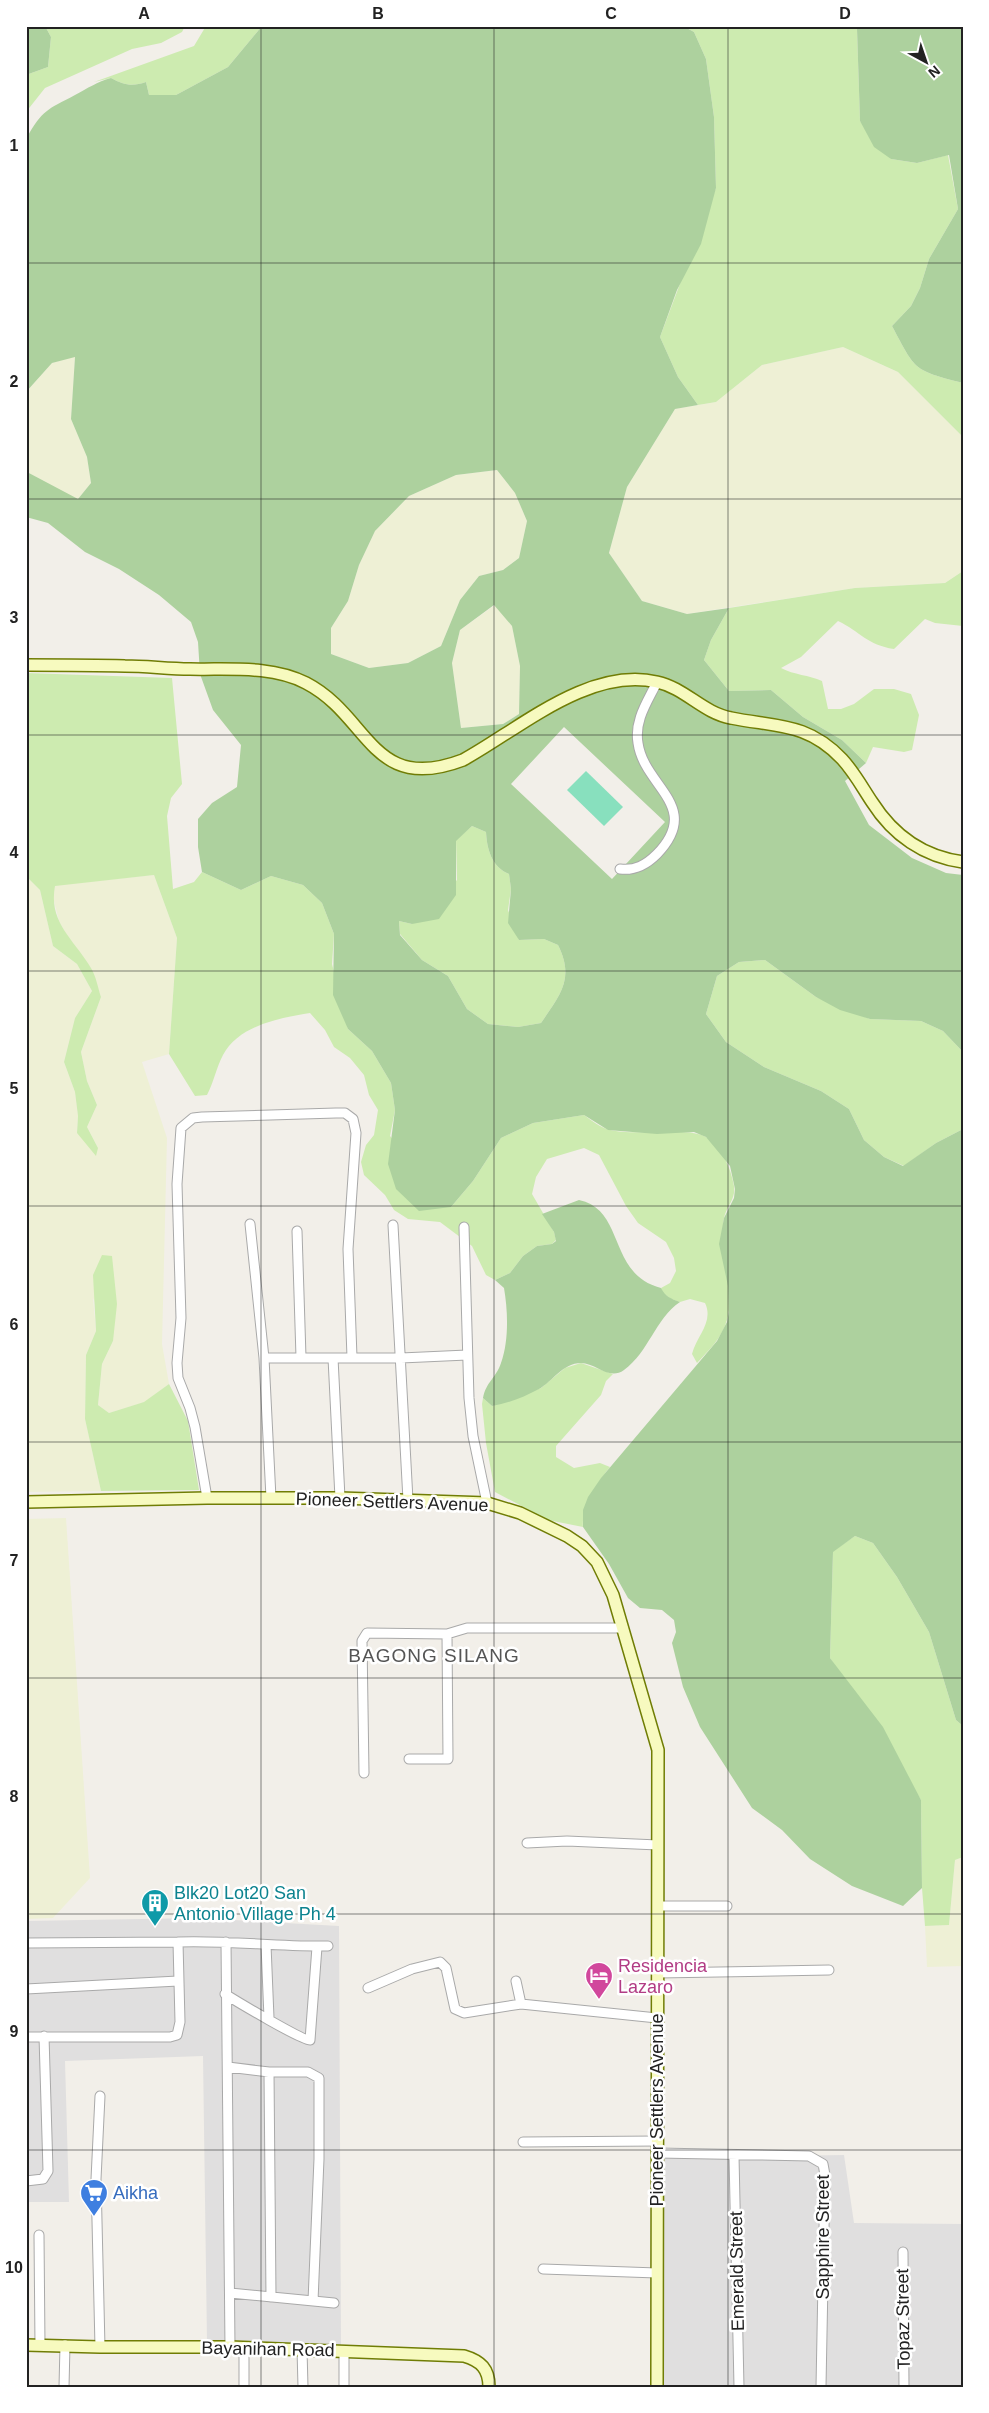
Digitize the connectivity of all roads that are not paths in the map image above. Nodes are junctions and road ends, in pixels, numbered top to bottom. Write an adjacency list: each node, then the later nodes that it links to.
1 (26, 665): 2 (street)
2 (657, 682): 3 (street); 4 (street)
3 (963, 862)
4 (620, 869)
5 (250, 1224): 12 (street)
6 (392, 1225): 14 (street)
7 (464, 1227): 9 (street)
8 (296, 1232): 10 (street)
9 (467, 1355): 14 (street); 20 (street)
10 (301, 1357): 12 (street); 13 (street)
11 (352, 1357): 13 (street); 14 (street); 15 (street)
12 (264, 1358): 16 (street)
13 (333, 1358): 17 (street)
14 (401, 1358): 18 (street)
15 (207, 1498): 16 (street, Pioneer Settlers Avenue); 19 (street, Pioneer Settlers Avenue)
16 (271, 1498): 17 (street, Pioneer Settlers Avenue)
17 (340, 1498): 18 (street, Pioneer Settlers Avenue)
18 (408, 1500): 20 (street, Pioneer Settlers Avenue)
19 (26, 1502)
20 (487, 1503): 21 (street, Pioneer Settlers Avenue)
21 (623, 1628): 22 (street); 26 (street, Pioneer Settlers Avenue)
22 (447, 1634): 23 (street); 24 (street)
23 (409, 1759)
24 (364, 1773)
25 (527, 1843): 26 (street)
26 (658, 1845): 27 (street, Pioneer Settlers Avenue)
27 (658, 1906): 28 (street); 36 (street, Pioneer Settlers Avenue)
28 (727, 1906)
29 (178, 1942): 30 (street); 31 (street); 37 (street)
30 (226, 1942): 32 (street); 41 (street)
31 (26, 1944)
32 (266, 1946): 33 (street); 43 (street)
33 (317, 1946): 34 (street); 43 (street)
34 (328, 1946)
35 (829, 1970): 36 (street)
36 (658, 1973): 44 (street, Pioneer Settlers Avenue)
37 (178, 1981): 40 (street); 45 (street)
38 (516, 1981): 42 (street)
39 (368, 1988): 42 (street)
40 (26, 1989)
41 (225, 1994): 43 (street); 47 (street)
42 (521, 2004): 44 (street)
43 (269, 2018)
44 (657, 2018): 50 (street, Pioneer Settlers Avenue)
45 (44, 2036): 46 (street); 54 (street)
46 (26, 2037)
47 (228, 2067): 48 (street); 59 (street)
48 (269, 2072): 60 (street); 61 (street)
49 (100, 2096): 66 (street)
50 (658, 2141): 51 (street); 52 (street, Pioneer Settlers Avenue)
51 (522, 2142)
52 (658, 2153): 53 (street, Sapphire Street); 58 (street, Pioneer Settlers Avenue)
53 (734, 2156): 77 (street, Emerald Street); 78 (street, Sapphire Street)
54 (26, 2181)
55 (39, 2235): 64 (street)
56 (903, 2252): 79 (street, Topaz Street)
57 (543, 2269): 58 (street)
58 (658, 2273): 76 (street, Pioneer Settlers Avenue)
59 (230, 2293): 60 (street); 67 (street)
60 (270, 2297): 61 (street)
61 (313, 2301): 62 (street)
62 (334, 2303)
63 (26, 2344): 64 (street, Bayanihan Road)
64 (40, 2345): 65 (street, Bayanihan Road)
65 (64, 2345): 66 (street, Bayanihan Road); 71 (street)
66 (100, 2347): 67 (street, Bayanihan Road)
67 (230, 2347): 68 (street, Bayanihan Road)
68 (244, 2348): 69 (street, Bayanihan Road); 72 (street)
69 (302, 2349): 70 (street, Bayanihan Road); 73 (street)
70 (344, 2351): 74 (street); 75 (street, Bayanihan Road)
71 (64, 2387)
72 (244, 2387)
73 (304, 2387)
74 (344, 2387)
75 (489, 2387)
76 (657, 2387)
77 (740, 2387)
78 (821, 2387)
79 (904, 2387)

